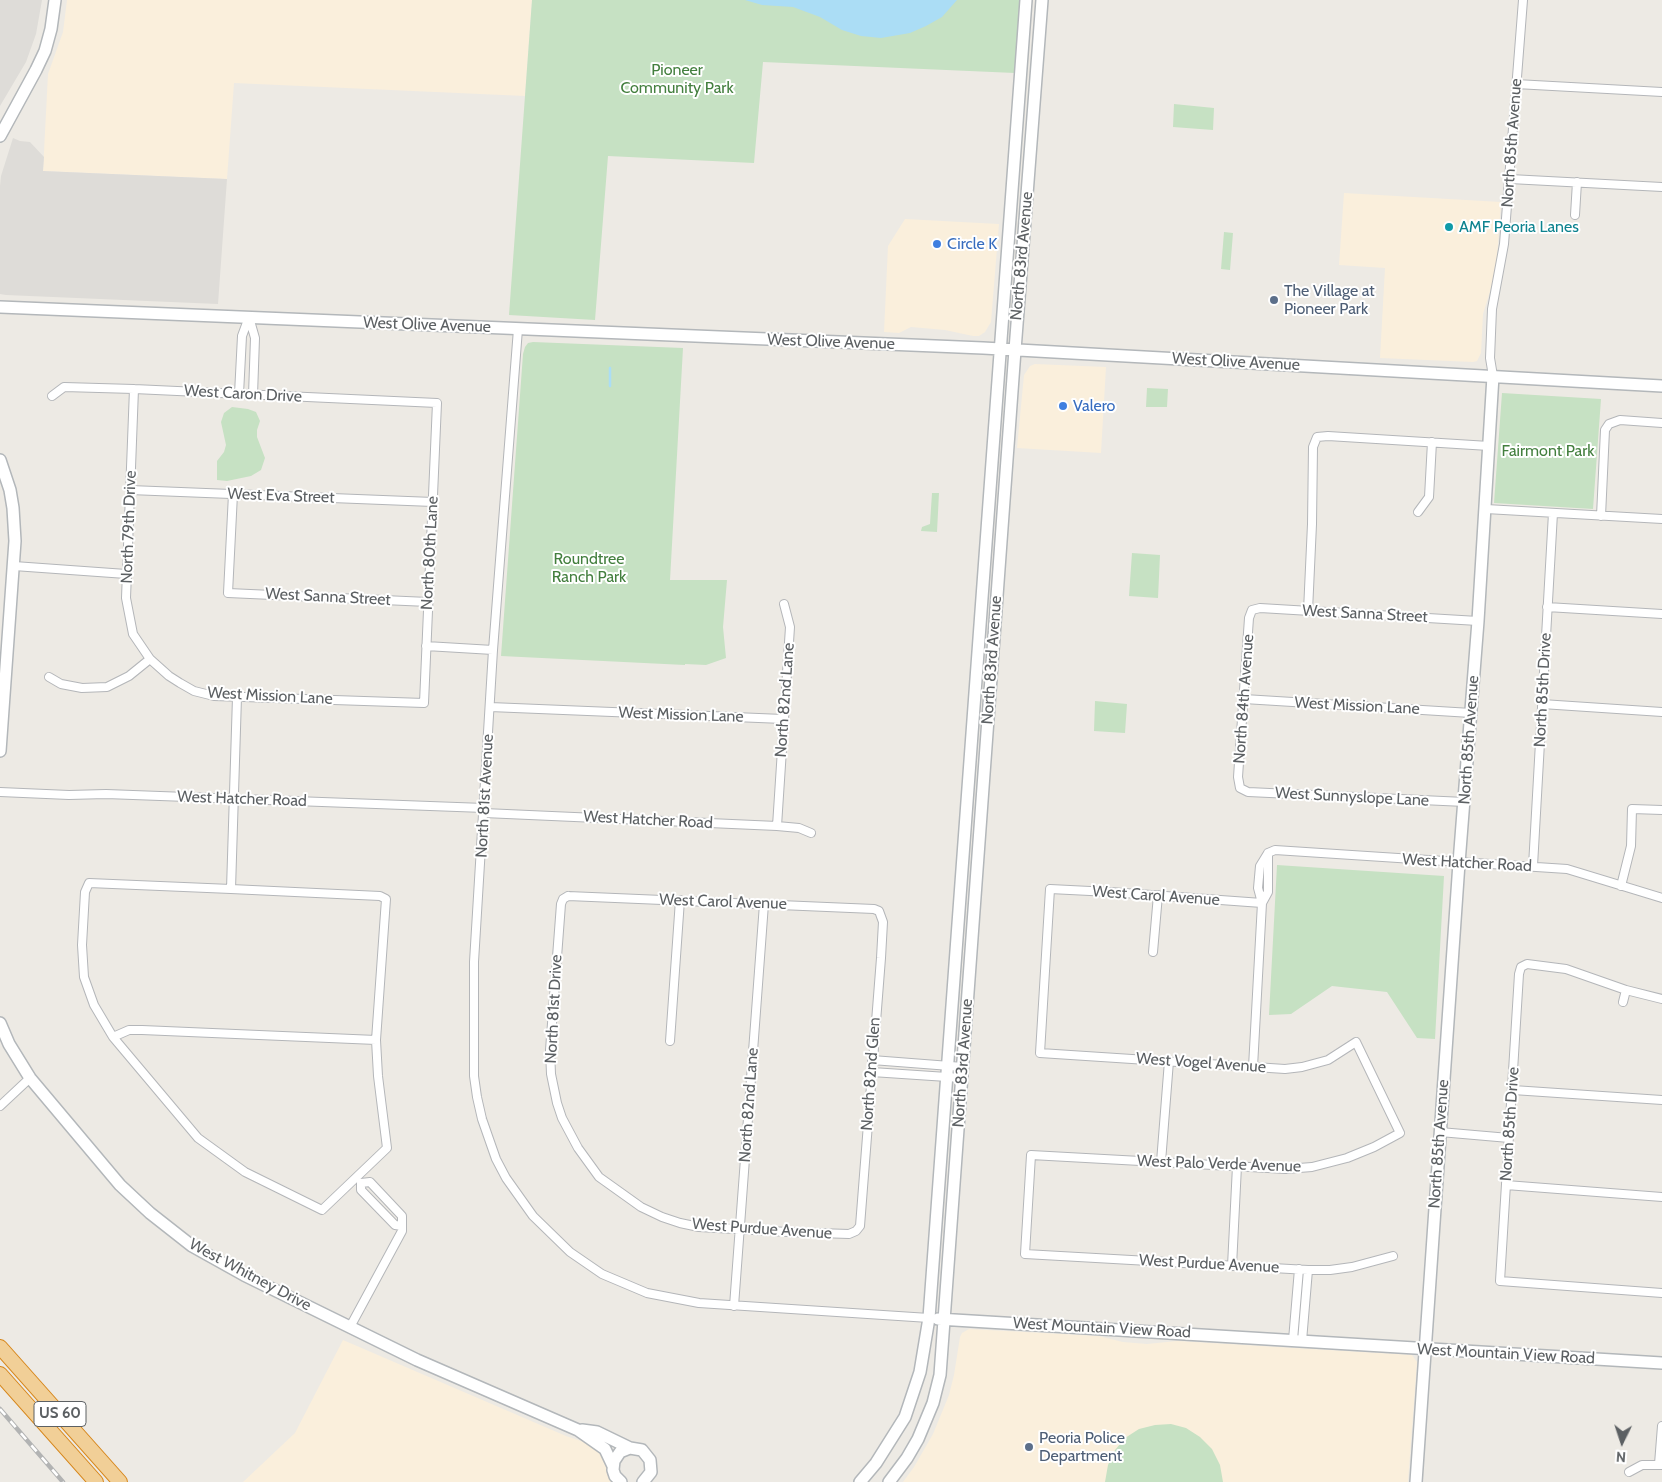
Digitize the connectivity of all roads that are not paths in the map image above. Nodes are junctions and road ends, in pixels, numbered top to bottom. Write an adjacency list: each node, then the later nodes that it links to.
1 (55, 0): 9 (main road)
2 (1026, 0): 6 (main road, North 83rd Avenue)
3 (1042, 0): 7 (main road, North 83rd Avenue)
4 (1523, 0): 5 (street, North 85th Avenue)
5 (1516, 84): 8 (street); 10 (street, North 85th Avenue)
6 (1019, 90): 7 (main road); 17 (main road, North 83rd Avenue)
7 (1035, 91): 18 (main road, North 83rd Avenue)
8 (1662, 92)
9 (0, 136)
10 (1510, 179): 11 (street); 19 (street, North 85th Avenue)
11 (1577, 182): 12 (street); 13 (street)
12 (1662, 187)
13 (1575, 215)
14 (0, 307): 15 (main road, West Olive Avenue)
15 (249, 317): 16 (main road, West Olive Avenue); 22 (street); 23 (street)
16 (518, 329): 17 (main road, West Olive Avenue); 50 (street, North 81st Avenue)
17 (1000, 349): 18 (main road, West Olive Avenue); 38 (main road, North 83rd Avenue)
18 (1015, 350): 19 (main road, West Olive Avenue); 39 (main road, North 83rd Avenue)
19 (1493, 376): 20 (main road, West Olive Avenue); 28 (main road, North 85th Avenue)
20 (1662, 386)
21 (134, 389): 22 (street, West Caron Drive); 24 (street, West Caron Drive); 30 (street, North 79th Drive)
22 (239, 394): 23 (street, West Caron Drive)
23 (253, 395): 25 (street, West Caron Drive)
24 (52, 396)
25 (437, 403): 32 (street, North 80th Lane)
26 (1662, 423): 36 (street)
27 (1432, 442): 28 (street); 34 (street); 46 (street)
28 (1489, 446): 33 (main road, North 85th Avenue)
29 (0, 460): 40 (main road)
30 (130, 490): 31 (street, West Eva Street); 41 (street, North 79th Drive)
31 (233, 494): 32 (street, West Eva Street); 42 (street, West Sanna Street)
32 (433, 502): 42 (street, North 80th Lane)
33 (1486, 509): 35 (street); 48 (main road, North 85th Avenue)
34 (1418, 512)
35 (1553, 513): 36 (street); 44 (street, North 85th Drive)
36 (1602, 516): 37 (street)
37 (1662, 519)
38 (985, 562): 39 (main road); 94 (main road, North 83rd Avenue)
39 (999, 563): 95 (main road, North 83rd Avenue)
40 (14, 566): 41 (street); 61 (main road)
41 (126, 574): 51 (street, North 79th Drive)
42 (428, 602): 49 (street, North 80th Lane)
43 (784, 604): 60 (street, North 82nd Lane)
44 (1547, 607): 47 (street); 56 (street, North 85th Drive)
45 (1252, 610): 46 (street, West Sanna Street); 54 (street, North 84th Avenue)
46 (1308, 611): 48 (street, West Sanna Street)
47 (1662, 614)
48 (1478, 620): 59 (main road, North 85th Avenue)
49 (426, 646): 50 (street); 55 (street, North 80th Lane)
50 (493, 650): 57 (street, North 81st Avenue)
51 (150, 659): 52 (street); 53 (street, West Mission Lane)
52 (49, 677)
53 (237, 697): 55 (street, West Mission Lane); 64 (street)
54 (1244, 699): 59 (street, West Mission Lane); 62 (street, North 84th Avenue)
55 (424, 703)
56 (1542, 704): 58 (street); 71 (street, North 85th Drive)
57 (490, 707): 60 (street, West Mission Lane); 67 (street, North 81st Avenue)
58 (1662, 712)
59 (1471, 713): 65 (main road, North 85th Avenue)
60 (783, 718): 68 (street, North 82nd Lane)
61 (0, 751)
62 (1240, 788): 65 (street, West Sunnyslope Lane)
63 (0, 792): 64 (street, West Hatcher Road)
64 (233, 799): 67 (street, West Hatcher Road); 73 (street)
65 (1465, 802): 70 (main road, North 85th Avenue)
66 (1662, 810): 72 (street)
67 (484, 811): 68 (street, West Hatcher Road); 112 (street, North 81st Avenue)
68 (777, 826): 69 (street, West Hatcher Road)
69 (811, 833)
70 (1459, 863): 71 (street, West Hatcher Road); 78 (street, West Hatcher Road); 100 (main road, North 85th Avenue)
71 (1533, 866): 72 (street, West Hatcher Road)
72 (1621, 886): 75 (street, West Hatcher Road)
73 (231, 889): 86 (street); 87 (street)
74 (1158, 895): 78 (street, West Carol Avenue); 81 (street); 89 (street, West Carol Avenue)
75 (1662, 898)
76 (563, 899): 77 (street, West Carol Avenue); 107 (street, North 81st Drive)
77 (680, 900): 79 (street, West Carol Avenue); 88 (street)
78 (1262, 903): 92 (street)
79 (764, 904): 80 (street, West Carol Avenue); 110 (street, North 82nd Lane)
80 (881, 916): 90 (street, North 82nd Glen)
81 (1153, 952)
82 (1626, 990): 83 (street); 84 (street); 97 (street, North 85th Drive)
83 (1662, 999)
84 (1623, 1002)
85 (0, 1023): 96 (main road, West Whitney Drive)
86 (113, 1037): 87 (street); 105 (street)
87 (376, 1040): 105 (street)
88 (670, 1041)
89 (1040, 1053): 91 (street, West Vogel Avenue)
90 (872, 1060): 93 (street, North 82nd Glen); 94 (street)
91 (1168, 1060): 92 (street, West Vogel Avenue); 103 (street)
92 (1253, 1067): 101 (street, West Vogel Avenue)
93 (872, 1072): 94 (street); 111 (street, North 82nd Glen)
94 (946, 1072): 95 (street); 95 (street); 120 (main road, North 83rd Avenue)
95 (962, 1073): 121 (main road, North 83rd Avenue)
96 (30, 1078): 99 (street); 122 (main road, West Whitney Drive)
97 (1513, 1090): 98 (street); 102 (street, North 85th Drive)
98 (1662, 1100)
99 (0, 1106)
100 (1440, 1132): 102 (street); 125 (main road, North 85th Avenue)
101 (1400, 1133): 104 (street, West Palo Verde Avenue)
102 (1509, 1138): 106 (street, North 85th Drive)
103 (1162, 1162): 104 (street, West Palo Verde Avenue); 113 (street, West Palo Verde Avenue)
104 (1237, 1166): 115 (street)
105 (358, 1180): 109 (street); 109 (street)
106 (1506, 1185): 108 (street); 118 (street, North 85th Drive)
107 (616, 1190): 110 (street, West Purdue Avenue)
108 (1662, 1197)
109 (402, 1226): 122 (street)
110 (739, 1229): 111 (street, West Purdue Avenue); 119 (street, North 82nd Lane)
111 (856, 1231)
112 (558, 1241): 119 (street, West Mountain View Road)
113 (1024, 1254): 115 (street, West Purdue Avenue)
114 (1393, 1256): 117 (street, West Purdue Avenue)
115 (1232, 1266): 116 (street, West Purdue Avenue)
116 (1299, 1269): 117 (street, West Purdue Avenue); 123 (street)
117 (1308, 1270): 123 (street)
118 (1662, 1293)
119 (734, 1306): 120 (street, West Mountain View Road)
120 (929, 1318): 121 (main road, West Mountain View Road); 129 (main road, North 83rd Avenue)
121 (944, 1319): 123 (main road, West Mountain View Road); 128 (main road, North 83rd Avenue)
122 (350, 1327): 131 (main road, West Whitney Drive)
123 (1298, 1340): 125 (main road, West Mountain View Road)
124 (0, 1347): 139 (highway, US 60)
125 (1424, 1349): 126 (main road, West Mountain View Road); 143 (main road, North 85th Avenue)
126 (1662, 1363)
127 (0, 1374): 138 (highway, US 60)
128 (931, 1409): 129 (main road); 142 (main road, North 83rd Avenue)
129 (906, 1414): 137 (main road, North 83rd Avenue)
130 (1662, 1426): 133 (street)
131 (578, 1430): 132 (main road, West Whitney Drive); 134 (main road, West Whitney Drive)
132 (630, 1448): 134 (main road); 136 (main road, West Whitney Drive)
133 (1661, 1464): 135 (street)
134 (613, 1466): 140 (main road, West Whitney Drive)
135 (1629, 1472)
136 (651, 1477): 141 (main road, West Whitney Drive)
137 (864, 1480)
138 (96, 1482)
139 (120, 1482)
140 (621, 1482)
141 (643, 1482)
142 (889, 1482)
143 (1416, 1482)

